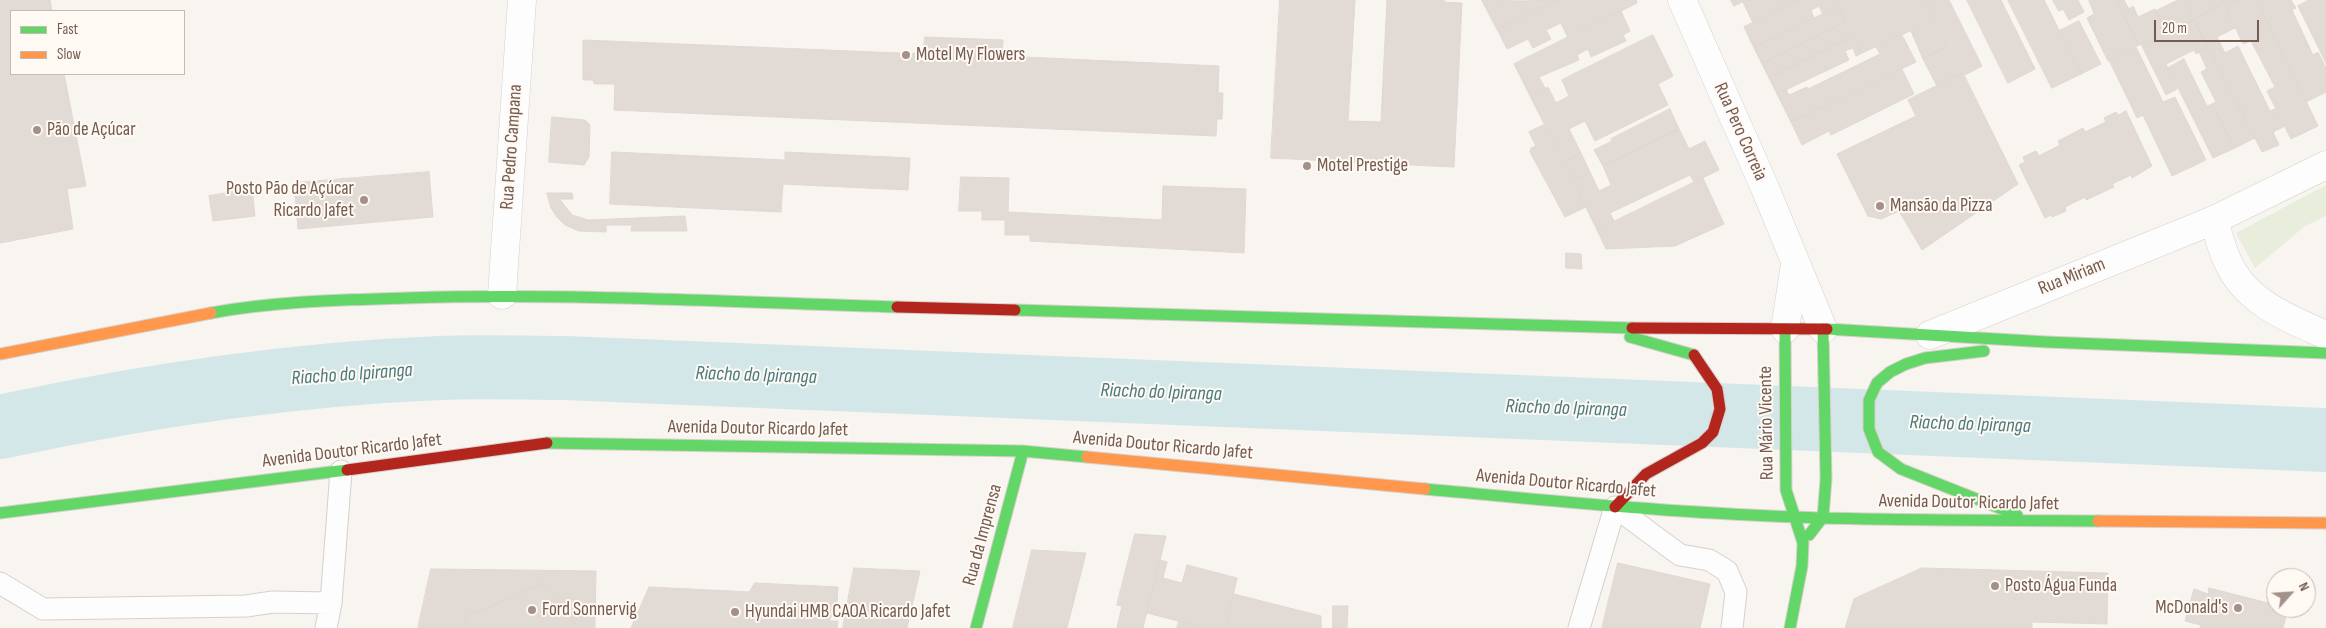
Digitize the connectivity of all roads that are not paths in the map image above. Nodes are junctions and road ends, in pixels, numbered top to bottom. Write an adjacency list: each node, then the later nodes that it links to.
1 (522, 0): 6 (street, Rua Pedro Campana)
2 (1682, 0): 5 (street, Rua Pero Correia)
3 (2326, 165): 4 (street, Rua Miriam)
4 (2214, 220): 9 (street, Rua Miriam); 10 (street)
5 (1795, 265): 8 (street, Rua Pero Correia); 11 (street)
6 (502, 295): 7 (main road); 14 (main road)
7 (1597, 328): 11 (main road); 17 (main road)
8 (1823, 333): 9 (main road); 11 (main road); 20 (main road)
9 (1930, 335): 12 (main road)
10 (2326, 335)
11 (1784, 337): 19 (main road, Rua Mário Vicente)
12 (2047, 342): 13 (main road); 21 (main road)
13 (2326, 353)
14 (0, 354)
15 (1023, 451): 16 (main road, Avenida Doutor Ricardo Jafet); 17 (main road, Avenida Doutor Ricardo Jafet); 27 (main road, Rua da Imprensa)
16 (341, 471): 18 (main road, Avenida Doutor Ricardo Jafet); 25 (lane)
17 (1615, 507): 19 (main road, Avenida Doutor Ricardo Jafet); 28 (lane); 29 (lane)
18 (0, 513)
19 (1793, 516): 20 (main road, Avenida Doutor Ricardo Jafet); 23 (main road, Rua Mário Vicente)
20 (1823, 517): 21 (main road, Avenida Doutor Ricardo Jafet); 23 (main road)
21 (2032, 521): 22 (main road, Avenida Doutor Ricardo Jafet)
22 (2326, 523)
23 (1803, 543): 30 (main road)
24 (0, 582): 25 (lane)
25 (331, 603): 26 (lane)
26 (326, 628)
27 (976, 628)
28 (1580, 628)
29 (1732, 628)
30 (1790, 628)

